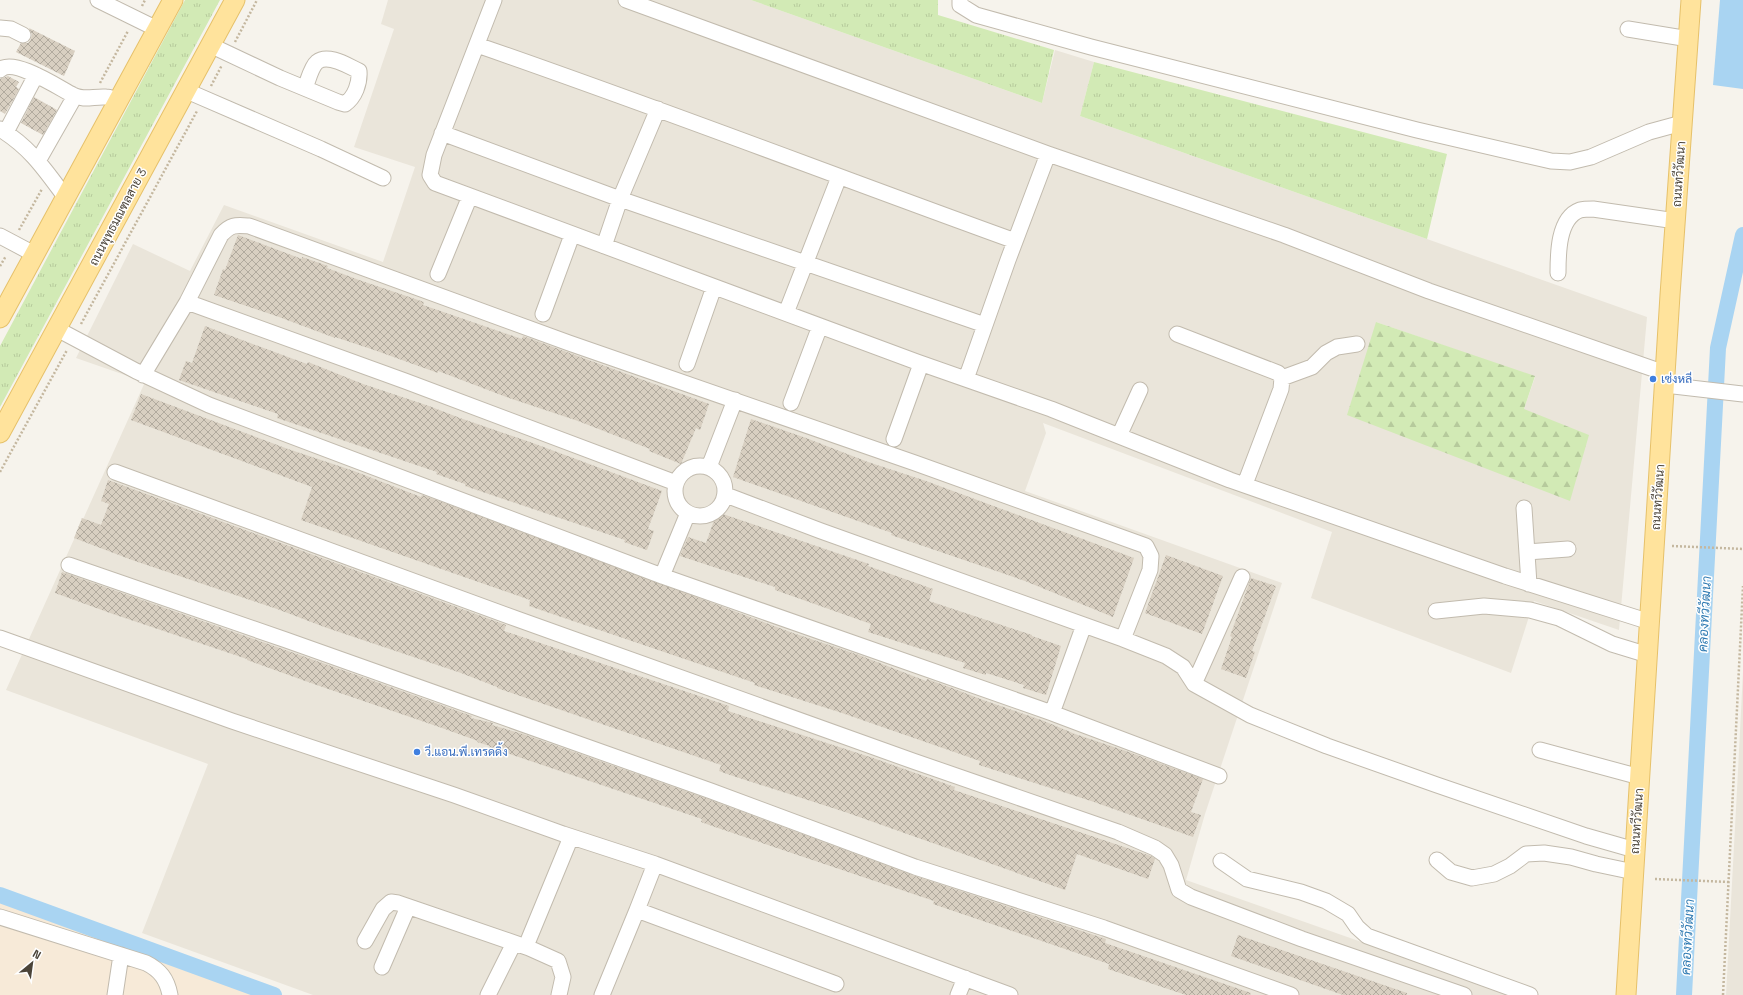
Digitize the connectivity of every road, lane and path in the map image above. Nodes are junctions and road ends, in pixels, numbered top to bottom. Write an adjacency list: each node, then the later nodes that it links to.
1 (98, 0): 10 (street)
2 (173, 0): 10 (main road)
3 (235, 0): 14 (main road, ถนนพุทธมณฑลสาย 3)
4 (257, 0): 16 (path)
5 (494, 0): 15 (street)
6 (626, 0): 28 (street)
7 (960, 0): 25 (street)
8 (1691, 0): 13 (main road, ถนนทวีวัฒนา)
9 (0, 28): 12 (street)
10 (157, 29): 23 (main road)
11 (1628, 29): 13 (street)
12 (23, 35)
13 (1688, 39): 25 (main road, ถนนทวีวัฒนา)
14 (210, 44): 16 (street); 20 (main road, ถนนพุทธมณฑลสาย 3)
15 (477, 45): 24 (street); 27 (street)
16 (228, 53): 19 (street); 22 (path)
17 (0, 70): 18 (street)
18 (36, 75): 21 (street); 26 (street)
19 (305, 88)
20 (186, 91): 22 (street); 51 (main road, ถนนพุทธมณฑลสาย 3)
21 (75, 96): 23 (street); 29 (street)
22 (204, 98): 31 (street); 51 (path)
23 (118, 100): 33 (main road)
24 (658, 108): 30 (street); 34 (street)
25 (1682, 123): 35 (main road, ถนนทวีวัฒนา)
26 (3, 130): 29 (street)
27 (442, 133): 32 (street); 34 (street)
28 (1048, 154): 38 (street); 59 (street)
29 (38, 161): 33 (street)
30 (839, 177): 38 (street); 41 (street)
31 (383, 178)
32 (470, 196): 36 (street); 43 (street)
33 (66, 198): 40 (main road)
34 (620, 199): 39 (street); 41 (street)
35 (1676, 221): 42 (street); 59 (main road, ถนนทวีวัฒนา)
36 (572, 235): 39 (street); 47 (street)
37 (0, 236): 40 (street)
38 (1015, 241): 49 (street)
39 (604, 246): 44 (street)
40 (34, 254): 48 (main road)
41 (806, 264): 46 (street); 49 (street)
42 (1558, 273)
43 (438, 274)
44 (714, 286): 46 (street); 54 (street)
45 (187, 302): 56 (street); 62 (street); 70 (street)
46 (786, 313): 50 (street)
47 (543, 314)
48 (0, 318)
49 (985, 325): 58 (street)
50 (820, 326): 55 (street); 63 (street)
51 (66, 333): 56 (street); 64 (main road, ถนนพุทธมณฑลสาย 3); 68 (path)
52 (1177, 334): 57 (street)
53 (1357, 344): 57 (street)
54 (687, 364)
55 (921, 364): 58 (street); 66 (street)
56 (143, 375): 80 (street)
57 (1282, 378): 71 (street)
58 (966, 379): 65 (street)
59 (1665, 379): 61 (street); 85 (main road, ถนนทวีวัฒนา)
60 (1140, 390): 65 (street)
61 (1743, 394)
62 (735, 400): 67 (street); 88 (street)
63 (791, 403)
64 (0, 433)
65 (1119, 436): 71 (street)
66 (894, 439)
67 (709, 467): 70 (street); 72 (street)
68 (0, 472)
69 (115, 472): 120 (street)
70 (676, 483): 74 (street)
71 (1245, 484): 82 (street)
72 (726, 495): 74 (street); 86 (street)
73 (1524, 508): 78 (street)
74 (688, 514): 80 (street)
75 (1672, 546): 77 (path)
76 (1568, 549): 78 (street)
77 (1743, 549)
78 (1527, 552): 82 (street)
79 (69, 565): 119 (street)
80 (662, 576): 91 (street)
81 (1242, 577): 90 (street)
82 (1529, 584): 85 (street)
83 (1743, 586): 102 (path)
84 (1436, 611): 89 (street)
85 (1650, 622): 89 (main road, ถนนทวีวัฒนา)
86 (1084, 625): 88 (street); 91 (street)
87 (0, 638): 95 (street)
88 (1123, 639): 90 (street)
89 (1648, 655): 94 (main road, ถนนทวีวัฒนา)
90 (1194, 684): 96 (street)
91 (1052, 713): 93 (street)
92 (1540, 750): 94 (street)
93 (1219, 776)
94 (1640, 777): 96 (main road, ถนนทวีวัฒนา)
95 (571, 837): 99 (street); 107 (street)
96 (1635, 850): 100 (main road, ถนนทวีวัฒนา)
97 (1437, 860): 100 (street)
98 (1221, 861): 121 (street)
99 (655, 864): 104 (street); 110 (street)
100 (1634, 872): 122 (main road, ถนนทวีวัฒนา)
101 (1655, 879): 102 (path)
102 (1729, 882): 123 (path)
103 (408, 908): 106 (street); 107 (street); 109 (street)
104 (637, 910): 111 (street); 116 (street)
105 (0, 917): 108 (street)
106 (365, 941)
107 (520, 945): 114 (street); 115 (street)
108 (121, 955): 112 (street); 113 (street)
109 (382, 967)
110 (965, 978): 117 (street); 118 (street)
111 (836, 984)
112 (115, 995)
113 (170, 995)
114 (488, 995)
115 (559, 995)
116 (602, 995)
117 (958, 995)
118 (1010, 995)
119 (1291, 995)
120 (1464, 995)
121 (1530, 995)
122 (1626, 995)
123 (1723, 995)

